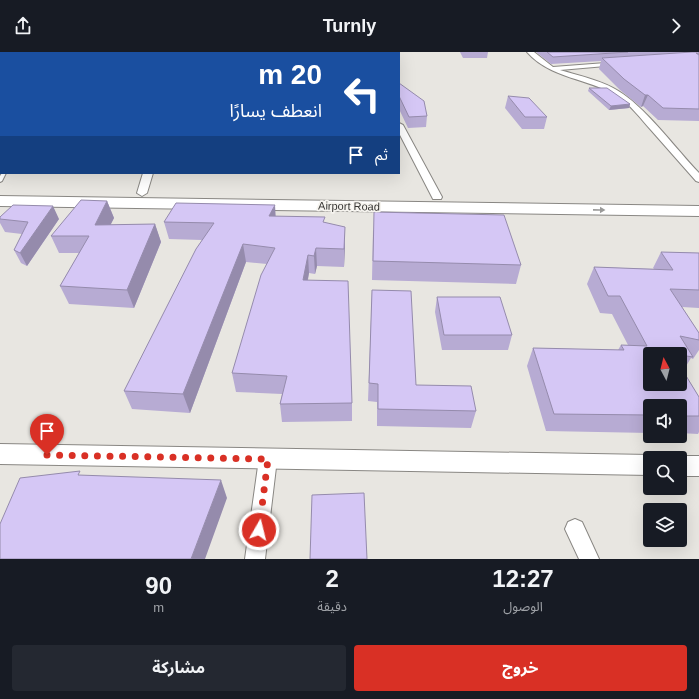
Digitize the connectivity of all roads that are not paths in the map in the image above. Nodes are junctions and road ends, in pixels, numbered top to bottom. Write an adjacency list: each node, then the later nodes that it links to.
1 (530, 52): 3 (street)
2 (621, 63): 3 (street)
3 (551, 68): 6 (street)
4 (400, 127): 9 (street)
5 (148, 174): 8 (street)
6 (699, 179)
7 (0, 191): 8 (highway, Airport Road)
8 (142, 193): 9 (highway, Airport Road)
9 (437, 197): 10 (highway, Airport Road)
10 (699, 199)
11 (0, 201): 12 (highway, Airport Road, one-way to 12)
12 (699, 211)
13 (0, 454): 14 (street)
14 (268, 459): 15 (street); 19 (street)
15 (643, 465)
16 (687, 466): 17 (street)
17 (699, 466)
18 (575, 529): 20 (street)
19 (255, 559)
20 (589, 559)

